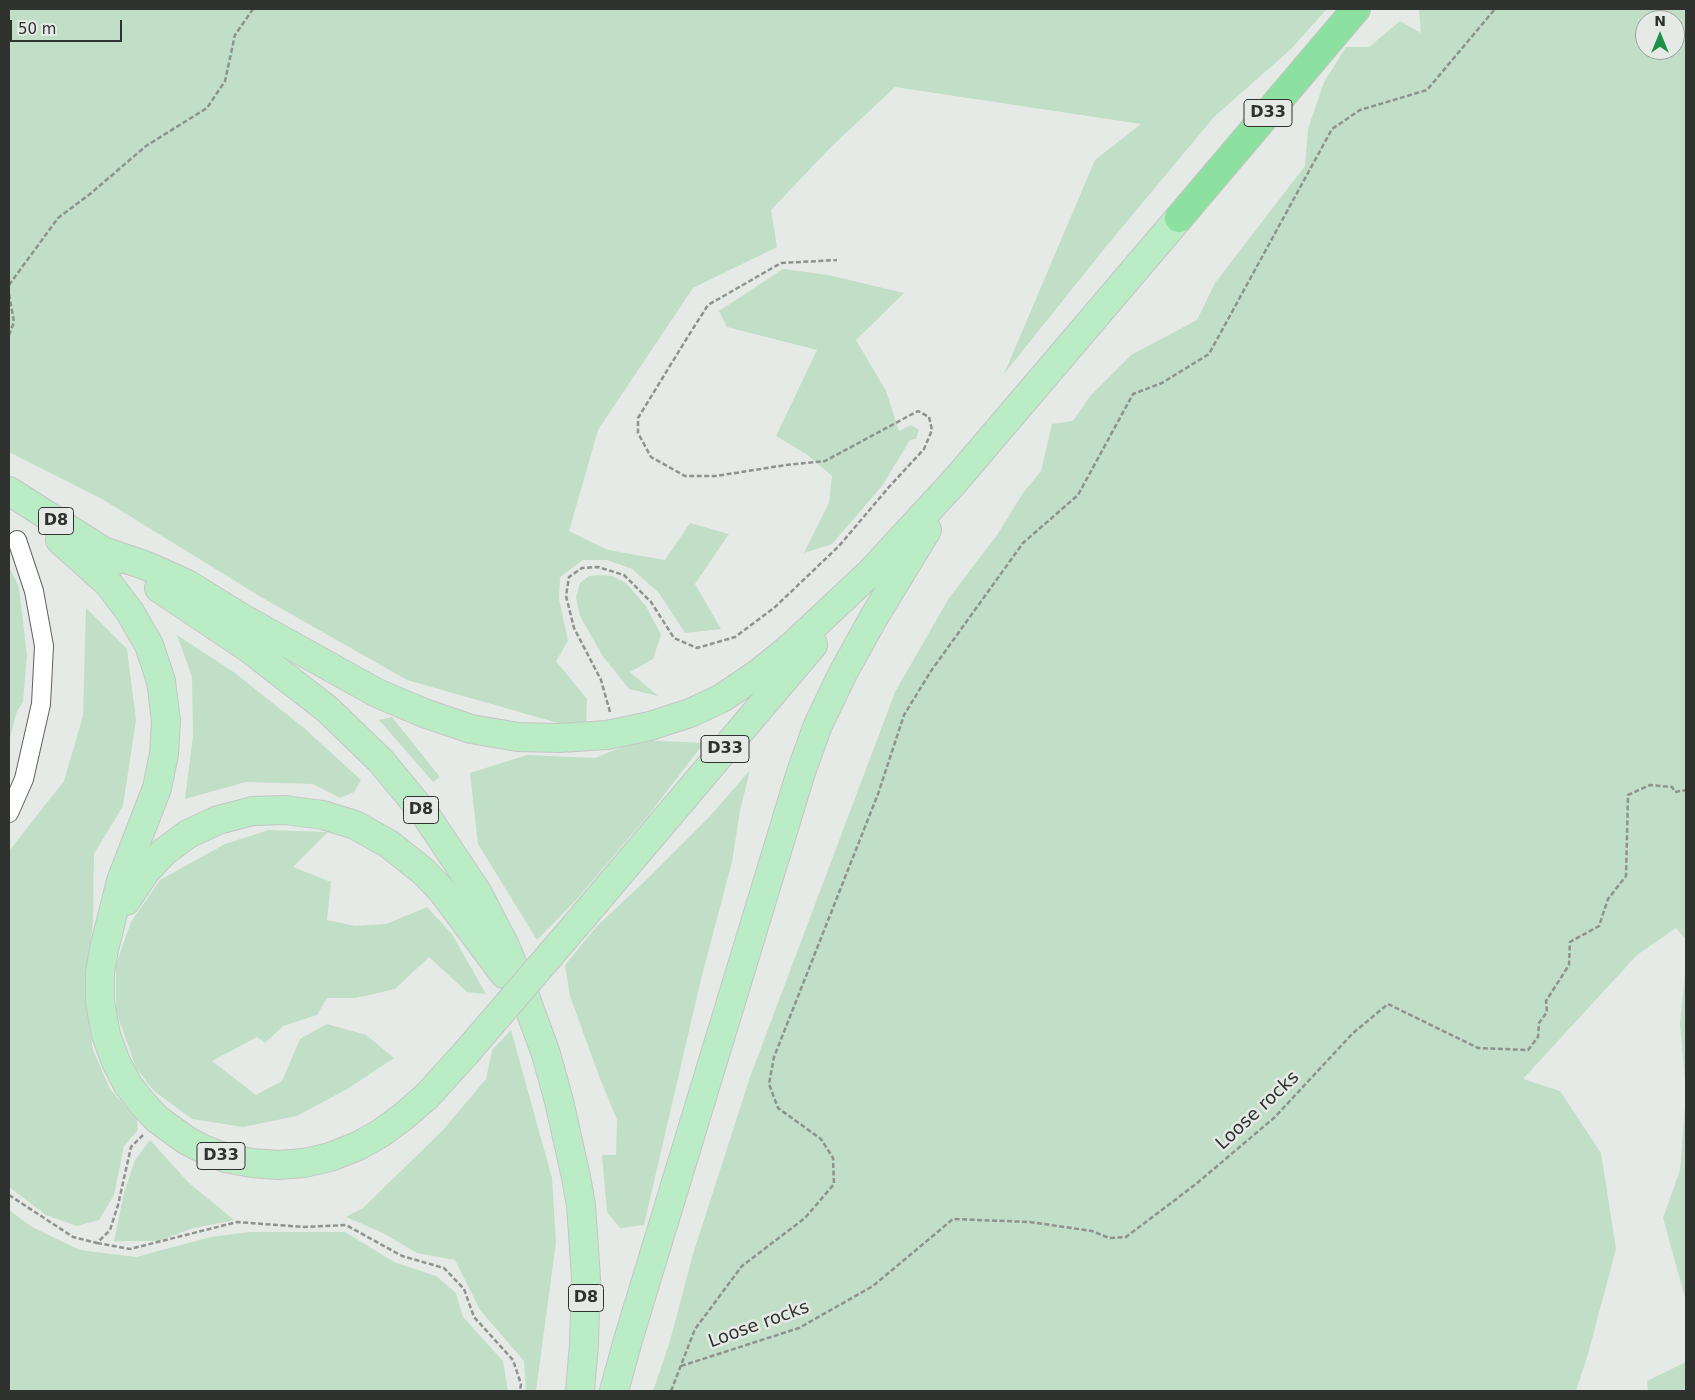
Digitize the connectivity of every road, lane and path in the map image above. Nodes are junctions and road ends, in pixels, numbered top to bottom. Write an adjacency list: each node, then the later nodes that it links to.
1 (253, 9): 6 (path)
2 (1356, 9): 4 (highway, D33)
3 (1495, 9): 22 (path)
4 (1180, 218): 9 (main road, D33)
5 (837, 260): 14 (path)
6 (9, 285)
7 (9, 294): 8 (path)
8 (9, 335)
9 (955, 481): 13 (main road, D33); 25 (main road)
10 (9, 492): 12 (main road, D8); 17 (main road)
11 (17, 540): 16 (street)
12 (103, 551): 14 (main road); 18 (main road, D8)
13 (872, 572): 14 (main road); 17 (main road, D33, bridge)
14 (616, 733)
15 (1686, 790): 22 (path, Loose rocks)
16 (9, 814)
17 (110, 925): 18 (main road)
18 (534, 1020): 24 (main road, D8)
19 (143, 1135): 21 (path)
20 (9, 1196): 21 (path)
21 (97, 1243): 23 (path)
22 (681, 1366): 26 (path)
23 (520, 1391)
24 (580, 1391)
25 (614, 1391)
26 (671, 1391)

